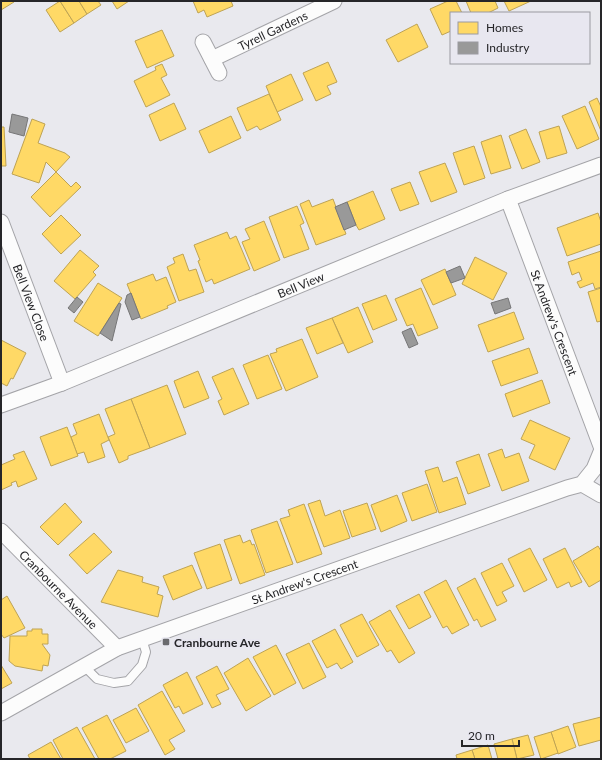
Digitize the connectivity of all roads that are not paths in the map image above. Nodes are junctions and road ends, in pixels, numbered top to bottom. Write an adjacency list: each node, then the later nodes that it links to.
1 (334, 1): 3 (street, Tyrell Gardens)
2 (203, 42): 3 (street)
3 (212, 59): 4 (street)
4 (219, 73)
5 (601, 166): 6 (street, Bell View)
6 (508, 199): 8 (street, Bell View); 10 (street, St Andrew's Crescent)
7 (1, 222): 8 (street, Bell View Close)
8 (62, 383): 9 (street, Bell View)
9 (1, 405)
10 (601, 446)
11 (601, 452): 12 (street)
12 (582, 484): 13 (street); 15 (street, St Andrew's Crescent)
13 (601, 496)
14 (1, 531): 16 (street, Cranbourne Avenue)
15 (142, 639): 16 (street, St Andrew's Crescent); 17 (lane)
16 (117, 648): 17 (street, St Andrew's Crescent)
17 (84, 666): 18 (street, St Andrew's Crescent)
18 (1, 712)

